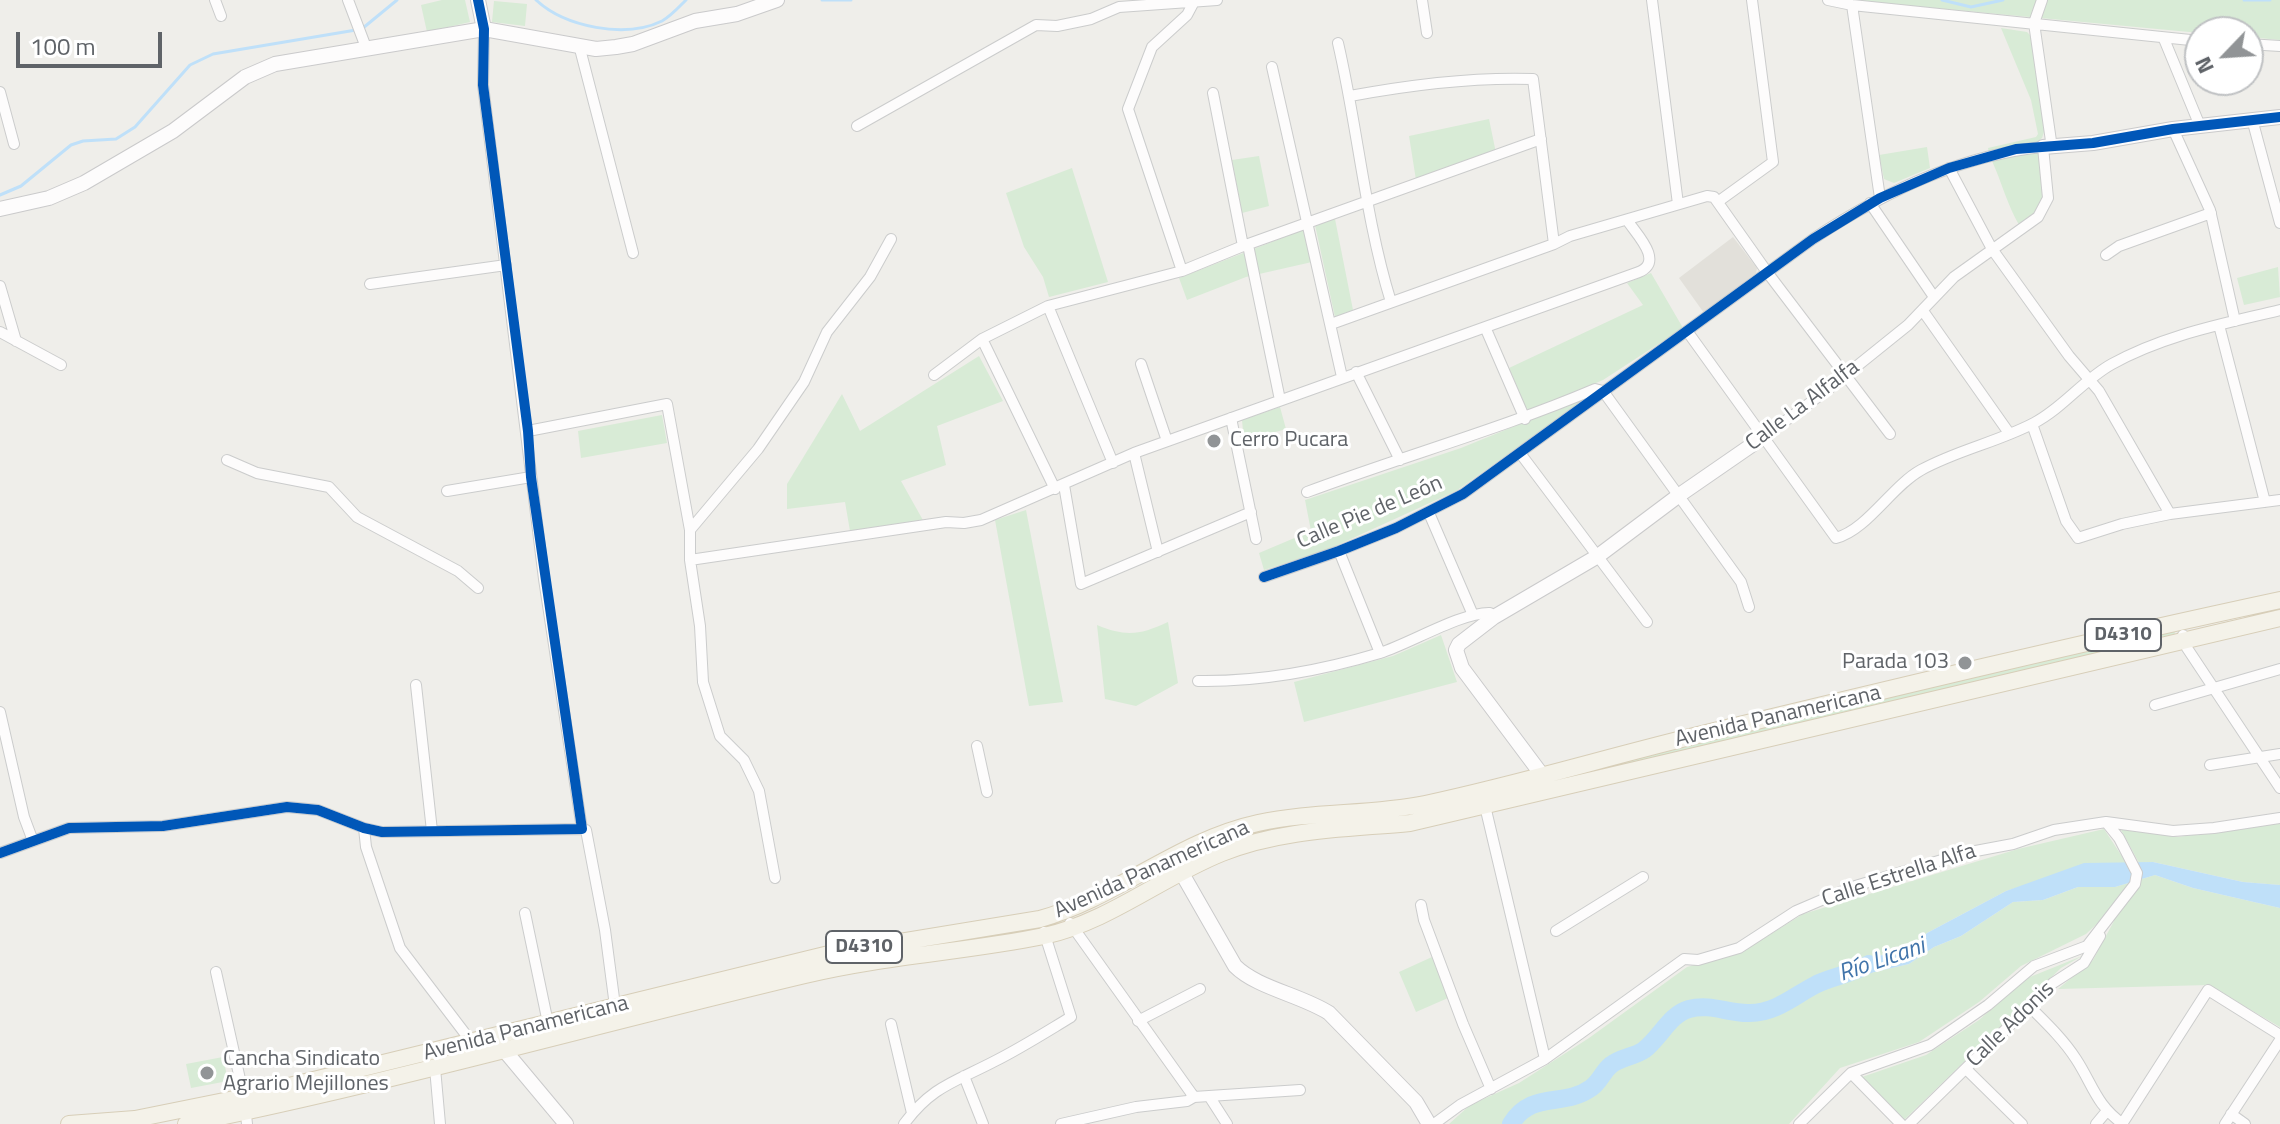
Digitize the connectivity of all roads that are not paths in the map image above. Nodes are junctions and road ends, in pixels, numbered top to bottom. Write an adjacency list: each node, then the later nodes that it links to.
1 (215, 0): 13 (street)
2 (348, 0): 19 (street)
3 (478, 0): 15 (street)
4 (777, 0): 21 (street)
5 (1217, 0): 11 (street)
6 (1422, 0): 16 (street)
7 (1652, 0): 38 (street)
8 (1752, 0): 35 (street)
9 (1828, 0): 12 (street)
10 (2042, 0): 14 (street)
11 (1195, 1): 28 (street); 51 (street)
12 (1852, 5): 14 (street); 36 (street)
13 (221, 16)
14 (2034, 23): 17 (street); 33 (street)
15 (484, 29): 19 (street); 21 (street); 50 (street)
16 (1427, 33)
17 (2164, 39): 18 (street); 29 (street)
18 (2184, 40)
19 (365, 43): 39 (street)
20 (1338, 43): 25 (street)
21 (579, 45): 48 (street)
22 (1272, 67): 42 (street)
23 (0, 92): 32 (street)
24 (1213, 93): 46 (street)
25 (1350, 96): 31 (street); 37 (street)
26 (2280, 117): 27 (street)
27 (2252, 119): 29 (street); 43 (street)
28 (857, 126)
29 (2200, 126): 30 (street)
30 (2173, 129): 33 (street); 40 (street)
31 (1541, 139): 37 (street); 45 (street)
32 (14, 144)
33 (2047, 147): 34 (street, Calle Pie de León); 47 (street, Calle La Alfalfa)
34 (1949, 168): 36 (street, Calle Pie de León); 47 (street)
35 (1719, 201): 38 (street); 52 (street)
36 (1875, 201): 52 (street, Calle Pie de León); 55 (street)
37 (1369, 203): 42 (street); 56 (street)
38 (1678, 204): 41 (street)
39 (0, 209)
40 (2211, 213): 49 (street); 60 (street)
41 (1627, 220): 45 (street); 63 (street)
42 (1309, 223): 46 (street); 61 (street)
43 (2280, 223)
44 (891, 239): 100 (street)
45 (1554, 244): 56 (street)
46 (1246, 246): 51 (street); 76 (street)
47 (1992, 249): 55 (street, Calle La Alfalfa); 74 (street)
48 (633, 253)
49 (2106, 255)
50 (506, 265): 53 (street); 80 (street)
51 (1182, 271): 57 (street)
52 (1767, 272): 64 (street, Calle Pie de León); 72 (street)
53 (370, 284)
54 (0, 286): 67 (street)
55 (1934, 297): 59 (street, Calle La Alfalfa)
56 (1391, 302): 61 (street)
57 (1048, 306): 66 (street); 89 (street)
58 (2280, 310): 60 (street)
59 (1923, 311): 72 (street, Calle La Alfalfa); 81 (street)
60 (2235, 321): 62 (street)
61 (1331, 324): 73 (street)
62 (2219, 325): 74 (street); 96 (street)
63 (1485, 327): 70 (street); 78 (street)
64 (1687, 331): 75 (street, Calle Pie de León); 83 (street)
65 (0, 332): 67 (street)
66 (982, 339): 71 (street); 91 (street)
67 (16, 341): 69 (street)
68 (1141, 364): 84 (street)
69 (61, 365)
70 (1356, 372): 73 (street); 88 (street)
71 (934, 375)
72 (1845, 375): 82 (street); 83 (street, Calle La Alfalfa)
73 (1342, 377): 76 (street)
74 (2089, 380): 79 (street); 99 (street)
75 (1603, 391): 78 (street); 86 (street, Calle Pie de León); 94 (street)
76 (1280, 400): 77 (street)
77 (1231, 418): 84 (street); 97 (street)
78 (1525, 419): 88 (street)
79 (2032, 424): 81 (street); 99 (street)
80 (528, 431): 90 (street); 100 (street)
81 (2009, 433): 83 (street)
82 (1890, 434)
83 (1762, 438): 94 (street, Calle La Alfalfa)
84 (1167, 441): 85 (street)
85 (1134, 453): 89 (street); 103 (street)
86 (1520, 453): 98 (street, Calle Pie de León); 104 (street)
87 (227, 460): 107 (street)
88 (1400, 460): 93 (street)
89 (1113, 463): 91 (street)
90 (531, 477): 92 (street); 138 (street)
91 (1059, 487): 103 (street); 105 (street)
92 (447, 491)
93 (1307, 492)
94 (1678, 496): 104 (street, Calle La Alfalfa); 109 (street)
95 (2280, 500): 96 (street)
96 (2265, 502): 99 (street)
97 (1251, 512): 101 (street); 103 (street)
98 (1429, 513): 102 (street, Calle Pie de León); 110 (street)
99 (2170, 514)
100 (690, 530): 105 (street)
101 (1256, 539)
102 (1339, 551): 106 (street, Calle Pie de León); 116 (street)
103 (1158, 552)
104 (1598, 556): 111 (street, Calle La Alfalfa); 113 (street)
105 (690, 560): 144 (street)
106 (1264, 577)
107 (478, 588)
108 (2280, 600): 114 (main road, Avenida Panamericana / D4310)
109 (1749, 607)
110 (1473, 615): 111 (street); 116 (street)
111 (1494, 617): 128 (street, Calle La Alfalfa)
112 (2280, 618): 115 (main road, Avenida Panamericana / D4310)
113 (1647, 622)
114 (2180, 622): 115 (street); 126 (main road, Avenida Panamericana / D4310)
115 (2185, 639): 120 (street); 129 (main road, Avenida Panamericana / D4310)
116 (1380, 653): 118 (street)
117 (2280, 669): 120 (street)
118 (1198, 681)
119 (416, 685): 138 (street)
120 (2214, 688): 121 (street); 125 (street)
121 (2155, 705)
122 (0, 712): 139 (street)
123 (977, 746): 131 (street)
124 (2280, 754): 125 (street)
125 (2259, 757): 127 (street); 130 (street)
126 (1580, 765): 128 (main road, Avenida Panamericana / D4310); 129 (street)
127 (2210, 765)
128 (1542, 775): 132 (street); 141 (main road, Avenida Panamericana / D4310)
129 (1585, 783): 132 (main road, Avenida Panamericana / D4310)
130 (2280, 788)
131 (987, 792)
132 (1546, 792): 133 (main road, Avenida Panamericana / D4310)
133 (1485, 806): 142 (main road, Avenida Panamericana / D4310); 162 (street)
134 (2280, 818): 135 (street, Calle Estrella Alfa)
135 (2106, 822): 148 (street); 162 (street, Calle Estrella Alfa)
136 (364, 828): 138 (street); 139 (street); 160 (street)
137 (586, 830): 153 (street)
138 (432, 831)
139 (33, 841): 140 (street)
140 (0, 853)
141 (1172, 856): 142 (street); 147 (main road, Avenida Panamericana / D4310)
142 (1181, 873): 147 (main road, Avenida Panamericana / D4310); 183 (street)
143 (1643, 877): 150 (street)
144 (775, 878)
145 (1421, 905): 167 (street)
146 (525, 913): 156 (street)
147 (1069, 919): 149 (main road, Avenida Panamericana / D4310); 155 (street)
148 (2106, 924): 154 (street, Calle Adonis); 165 (street)
149 (1042, 927): 153 (main road, Avenida Panamericana / D4310); 159 (main road, Avenida Panamericana / D4310); 166 (street)
150 (1556, 931)
151 (216, 972): 171 (street)
152 (1200, 989): 155 (street)
153 (615, 1006): 156 (main road, Avenida Panamericana / D4310)
154 (2030, 1007): 164 (street, Calle Adonis); 172 (street)
155 (1138, 1021): 170 (street)
156 (548, 1023): 159 (main road, Avenida Panamericana / D4310)
157 (891, 1024): 173 (street)
158 (2280, 1038): 161 (street); 189 (street)
159 (502, 1043): 160 (main road, Avenida Panamericana / D4310); 178 (street)
160 (475, 1050): 163 (main road, Avenida Panamericana / D4310); 171 (main road, Avenida Panamericana / D4310)
161 (2276, 1053): 174 (street)
162 (1545, 1059): 167 (street, Calle Estrella Alfa)
163 (435, 1068): 171 (main road, Avenida Panamericana / D4310); 177 (street)
164 (1966, 1069): 186 (street, Calle Adonis); 187 (street)
165 (1851, 1073): 184 (street); 185 (street)
166 (964, 1076): 173 (street); 180 (street)
167 (1491, 1089): 183 (street, Calle Estrella Alfa)
168 (1300, 1090): 169 (street)
169 (1209, 1096): 170 (street); 182 (street)
170 (1194, 1097): 181 (street)
171 (245, 1111): 175 (main road, Avenida Panamericana / D4310); 176 (main road, Avenida Panamericana / D4310)
172 (2106, 1112): 188 (street); 189 (street)
173 (912, 1113): 179 (street)
174 (2228, 1119): 190 (street)
175 (69, 1124)
176 (186, 1124)
177 (440, 1124)
178 (566, 1124)
179 (904, 1124)
180 (983, 1124)
181 (1061, 1124)
182 (1227, 1124)
183 (1432, 1124)
184 (1799, 1124)
185 (1901, 1124)
186 (1909, 1124)
187 (2022, 1124)
188 (2096, 1124)
189 (2122, 1124)
190 (2245, 1124)

